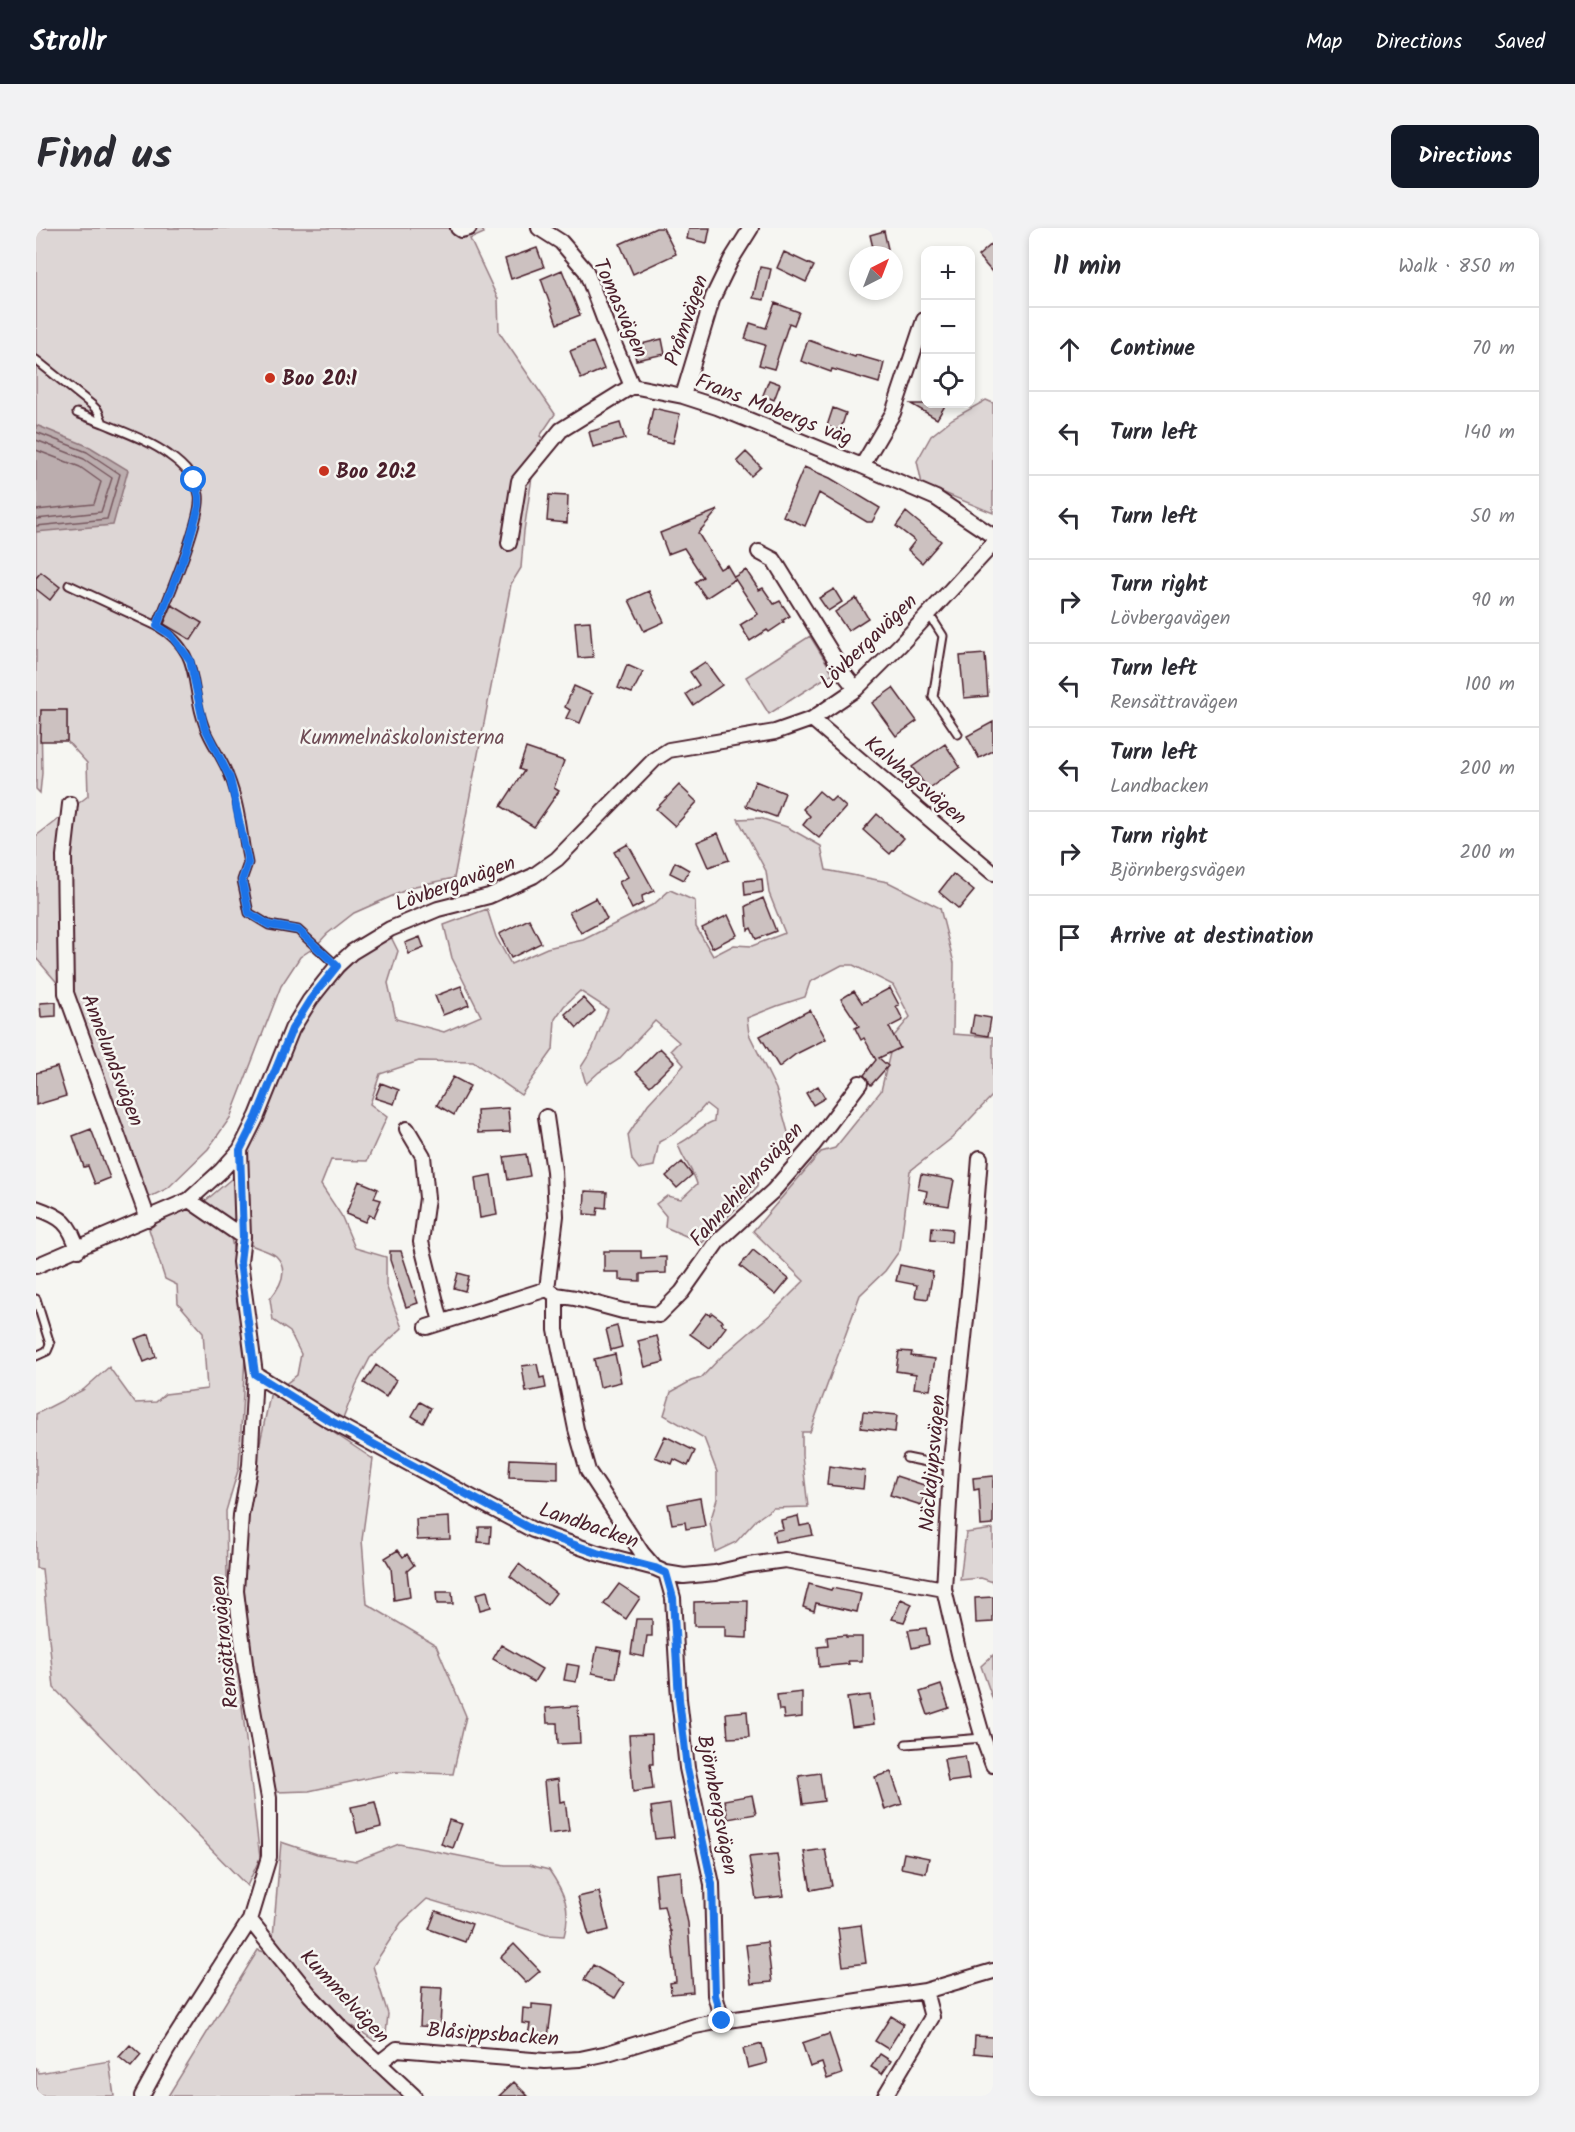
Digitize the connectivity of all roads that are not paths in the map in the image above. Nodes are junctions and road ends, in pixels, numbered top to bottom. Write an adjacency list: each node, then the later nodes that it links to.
1 (458, 228): 2 (street)
2 (469, 228)
3 (539, 228): 7 (street, Tomasvägen)
4 (751, 228): 8 (street, Pråmvägen)
5 (921, 329): 11 (street, Frans Mobergs väg)
6 (36, 360): 10 (lane)
7 (632, 386): 8 (street, Frans Mobergs väg); 13 (street)
8 (683, 396): 11 (street, Frans Mobergs väg)
9 (77, 413): 10 (lane)
10 (103, 423): 18 (lane)
11 (862, 466): 12 (street, Frans Mobergs väg)
12 (993, 536)
13 (509, 543)
14 (993, 544): 17 (street, Lövbergavägen)
15 (759, 552): 19 (street)
16 (69, 585): 18 (lane)
17 (929, 614): 19 (street, Lövbergavägen); 21 (lane)
18 (157, 626): 24 (lane)
19 (856, 689): 20 (street, Lövbergavägen)
20 (812, 719): 23 (street, Kalvhagsvägen); 24 (street, Lövbergavägen)
21 (958, 734)
22 (70, 804): 32 (street, Annelundsvägen)
23 (993, 873)
24 (337, 966): 28 (street, Lövbergavägen)
25 (860, 1083): 36 (street, Fahnehielmsvägen)
26 (546, 1117): 36 (street, Björnbergsvägen)
27 (407, 1129): 38 (street)
28 (240, 1150): 30 (street, Lövbergavägen); 33 (street, Rensättravägen)
29 (980, 1158): 43 (street, Näckdjupsvägen)
30 (189, 1200): 32 (street, Lövbergavägen); 33 (street)
31 (36, 1208): 34 (street)
32 (148, 1219): 34 (street, Lövbergavägen)
33 (243, 1237): 41 (street, Rensättravägen)
34 (78, 1250): 35 (street, Lövbergavägen)
35 (36, 1266)
36 (551, 1292): 38 (street, Fahnehielmsvägen); 44 (street, Björnbergsvägen)
37 (36, 1299): 40 (lane)
38 (441, 1322): 39 (street, Fahnehielmsvägen)
39 (427, 1327)
40 (36, 1356)
41 (255, 1374): 44 (street, Landbacken); 49 (street, Rensättravägen)
42 (907, 1458): 43 (lane)
43 (951, 1467): 45 (street, Näckdjupsvägen)
44 (661, 1571): 45 (street, Landbacken); 52 (street, Björnbergsvägen)
45 (944, 1589): 46 (street, Näckdjupsvägen)
46 (983, 1738): 47 (lane); 48 (street, Näckdjupsvägen)
47 (906, 1744)
48 (993, 1765)
49 (250, 1920): 53 (street, Kummelvägen); 54 (street, Rensättravägen)
50 (993, 1971): 51 (street)
51 (924, 1991): 52 (street); 56 (street)
52 (722, 2021): 53 (street, Blåsippsbacken)
53 (379, 2063): 55 (street, Kummelvägen)
54 (142, 2096)
55 (414, 2096)
56 (885, 2096)

